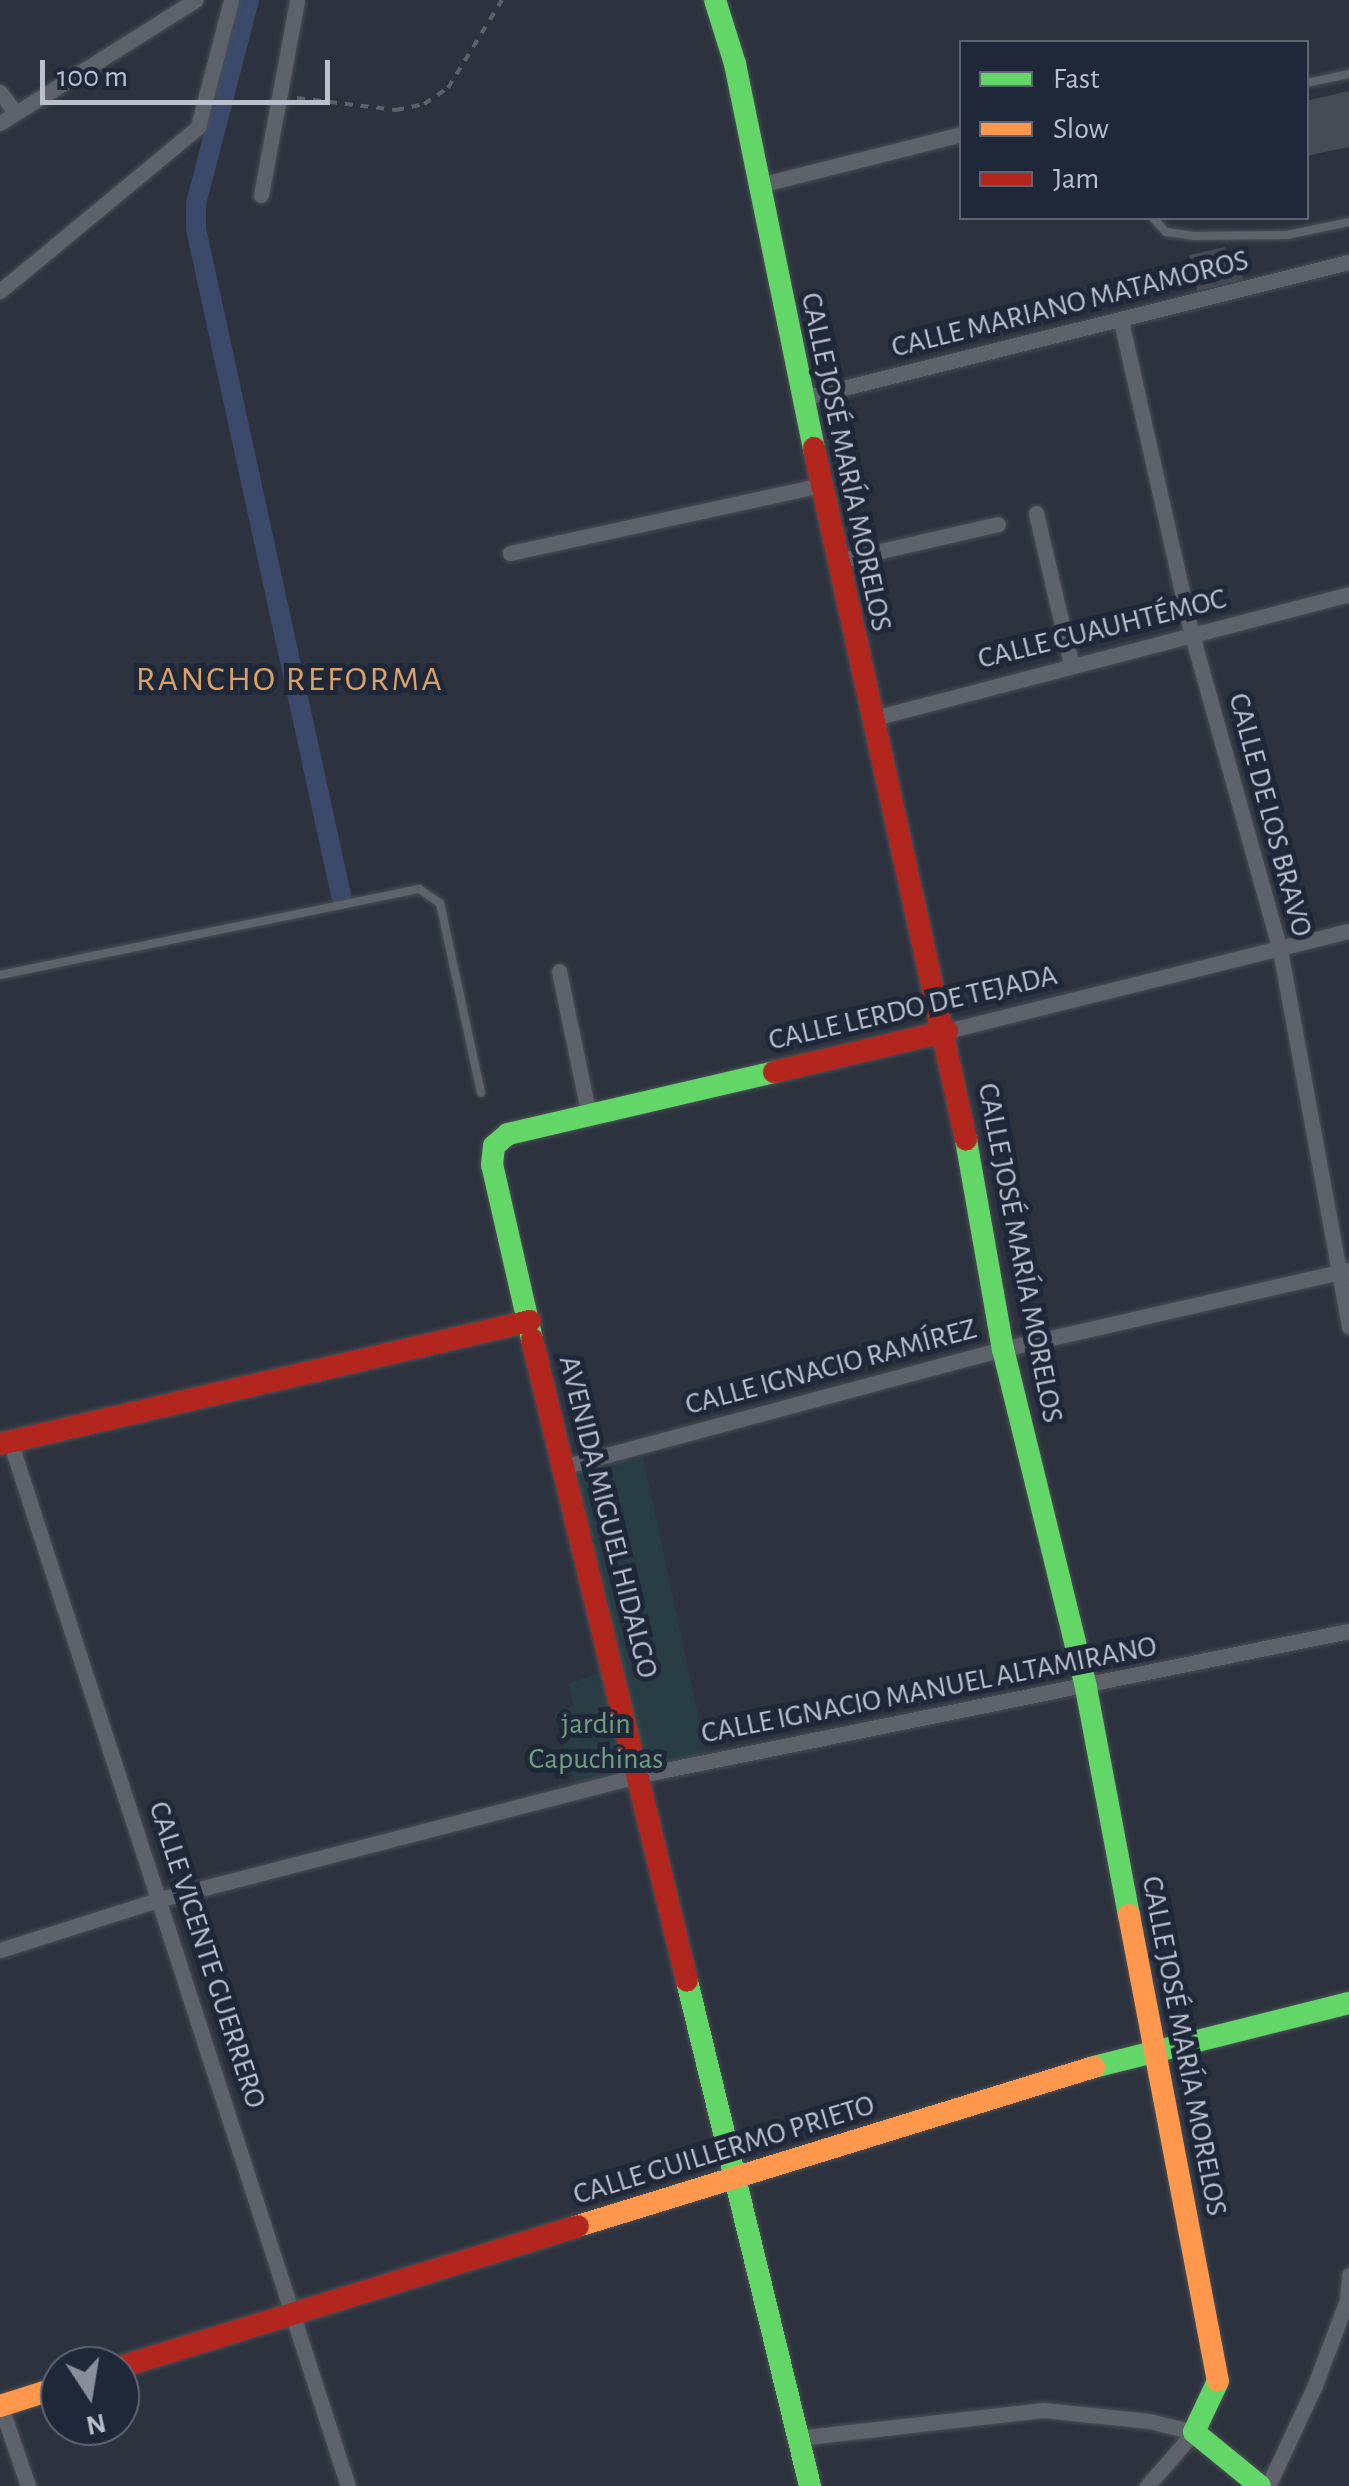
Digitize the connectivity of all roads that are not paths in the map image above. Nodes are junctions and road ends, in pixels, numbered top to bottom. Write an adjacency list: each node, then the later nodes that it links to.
1 (195, 0): 8 (street)
2 (231, 0): 16 (street)
3 (298, 0): 12 (street)
4 (715, 0): 11 (street, CALLE JOSÉ MARÍA MORELOS)
5 (1349, 74): 6 (lane)
6 (1309, 81)
7 (0, 92): 8 (street)
8 (16, 113): 9 (street)
9 (0, 122)
10 (959, 135): 11 (street)
11 (756, 186): 18 (street, CALLE JOSÉ MARÍA MORELOS)
12 (261, 195)
13 (1156, 220): 14 (lane)
14 (1349, 222)
15 (1349, 262): 17 (street, CALLE MARIANO MATAMOROS)
16 (0, 291)
17 (1121, 321): 18 (street, CALLE MARIANO MATAMOROS); 25 (street, CALLE DE LOS BRAVO)
18 (803, 398): 19 (street, CALLE JOSÉ MARÍA MORELOS)
19 (822, 486): 22 (street); 23 (street, CALLE JOSÉ MARÍA MORELOS)
20 (1036, 514): 26 (street)
21 (998, 524): 23 (street)
22 (510, 553)
23 (837, 561): 27 (street, CALLE JOSÉ MARÍA MORELOS)
24 (1349, 594): 25 (street, CALLE CUAUHTÉMOC)
25 (1192, 635): 26 (street, CALLE CUAUHTÉMOC); 29 (street, CALLE DE LOS BRAVO)
26 (1071, 664): 27 (street, CALLE CUAUHTÉMOC)
27 (870, 719): 32 (street, CALLE JOSÉ MARÍA MORELOS)
28 (1349, 931): 29 (street, CALLE LERDO DE TEJADA)
29 (1280, 950): 32 (street, CALLE LERDO DE TEJADA); 36 (street, CALLE DE LOS BRAVO)
30 (559, 971): 34 (street)
31 (0, 975): 33 (lane)
32 (947, 1031): 34 (street, CALLE LERDO DE TEJADA); 39 (street, CALLE JOSÉ MARÍA MORELOS)
33 (481, 1093)
34 (589, 1116): 35 (street, CALLE LERDO DE TEJADA)
35 (494, 1146): 37 (street, AVENIDA MIGUEL HIDALGO)
36 (1342, 1272): 38 (street, CALLE DE LOS BRAVO); 39 (street, CALLE IGNACIO RAMÍREZ)
37 (530, 1321): 40 (street); 41 (street, AVENIDA MIGUEL HIDALGO)
38 (1349, 1327)
39 (1002, 1349): 41 (street, CALLE IGNACIO RAMÍREZ); 43 (street, CALLE JOSÉ MARÍA MORELOS)
40 (5, 1442): 45 (street, CALLE VICENTE GUERRERO)
41 (562, 1468): 44 (street, AVENIDA MIGUEL HIDALGO)
42 (1349, 1631): 43 (street, CALLE IGNACIO MANUEL ALTAMIRANO)
43 (1086, 1688): 44 (street, CALLE IGNACIO MANUEL ALTAMIRANO); 48 (street, CALLE JOSÉ MARÍA MORELOS)
44 (641, 1775): 45 (street, CALLE IGNACIO MANUEL ALTAMIRANO); 49 (street, AVENIDA MIGUEL HIDALGO)
45 (161, 1899): 46 (street, CALLE IGNACIO MANUEL ALTAMIRANO); 51 (street, CALLE VICENTE GUERRERO)
46 (0, 1950)
47 (1349, 2003): 48 (street, CALLE GUILLERMO PRIETO)
48 (1152, 2049): 49 (street, CALLE GUILLERMO PRIETO); 55 (street, CALLE JOSÉ MARÍA MORELOS)
49 (732, 2180): 51 (street, CALLE GUILLERMO PRIETO); 56 (street, AVENIDA MIGUEL HIDALGO)
50 (1349, 2275): 62 (street)
51 (291, 2312): 52 (street, CALLE GUILLERMO PRIETO); 58 (street, CALLE VICENTE GUERRERO)
52 (140, 2361)
53 (40, 2393): 54 (street)
54 (0, 2405): 57 (street)
55 (1194, 2432): 56 (street); 60 (street); 61 (street)
56 (798, 2438): 59 (street, AVENIDA MIGUEL HIDALGO)
57 (28, 2486)
58 (348, 2486)
59 (810, 2486)
60 (1147, 2486)
61 (1260, 2486)
62 (1268, 2486)

